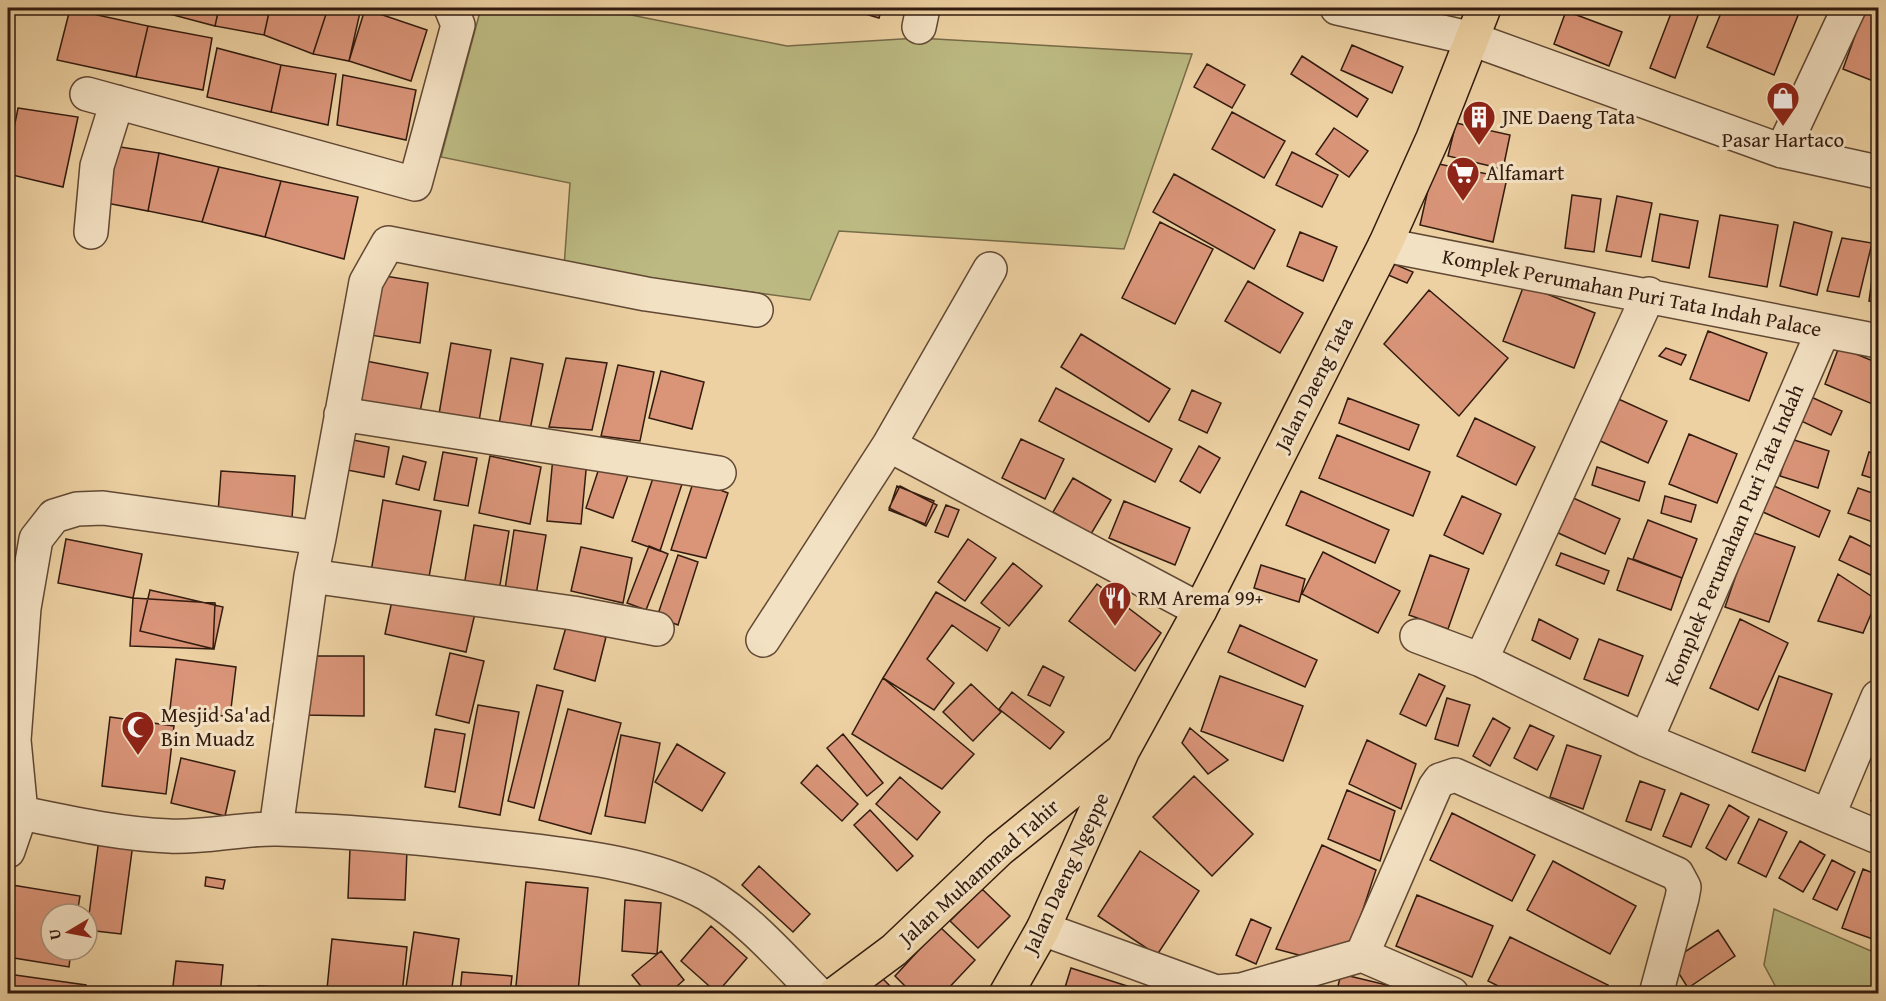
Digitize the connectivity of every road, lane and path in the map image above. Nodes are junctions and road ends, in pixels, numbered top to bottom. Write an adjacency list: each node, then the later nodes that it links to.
1 (451, 8): 8 (street)
2 (1337, 8): 5 (street)
3 (1484, 8): 5 (main road, Jalan Daeng Tata)
4 (1849, 8): 6 (street)
5 (1469, 38): 6 (street); 9 (main road, Jalan Daeng Tata)
6 (1782, 151): 7 (street)
7 (1878, 172)
8 (91, 232)
9 (1385, 245): 11 (street, Komplek Perumahan Puri Tata Indah Palace); 20 (main road, Jalan Daeng Tata)
10 (990, 270): 16 (street)
11 (1649, 294): 13 (street, Komplek Perumahan Puri Tata Indah Palace); 24 (street)
12 (756, 310): 15 (street)
13 (1823, 331): 14 (street, Komplek Perumahan Puri Tata Indah Palace); 27 (street, Komplek Perumahan Puri Tata Indah)
14 (1878, 341)
15 (341, 414): 17 (street); 18 (street)
16 (889, 445): 20 (street); 23 (street)
17 (719, 472)
18 (319, 538): 19 (street); 26 (street)
19 (311, 576): 21 (street); 31 (street)
20 (1200, 610): 28 (main road, Jalan Daeng Tata)
21 (657, 630)
22 (1417, 636): 24 (street)
23 (763, 640)
24 (1481, 660): 27 (street)
25 (1878, 697): 30 (street)
26 (11, 739): 29 (street)
27 (1646, 740): 30 (street)
28 (1123, 750): 34 (main road, Jalan Daeng Ngeppe); 37 (main road, Jalan Muhammad Tahir)
29 (21, 813): 31 (street); 33 (street)
30 (1828, 816): 32 (street)
31 (276, 829): 36 (street)
32 (1878, 837)
33 (8, 851)
34 (1043, 929): 35 (street); 38 (main road, Jalan Daeng Ngeppe)
35 (1362, 955): 39 (street); 40 (street)
36 (819, 993)
37 (835, 993)
38 (1006, 993)
39 (1452, 993)
40 (1656, 993)

